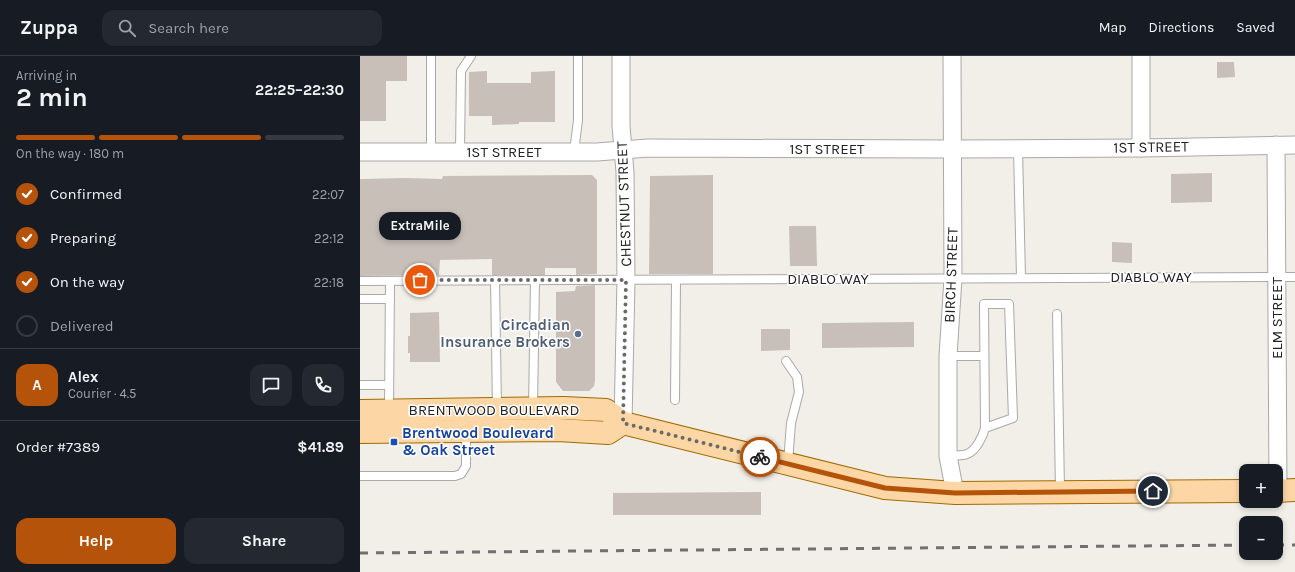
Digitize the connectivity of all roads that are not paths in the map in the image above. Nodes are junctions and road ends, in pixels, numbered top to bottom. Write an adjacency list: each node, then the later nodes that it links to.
1 (431, 56): 16 (lane)
2 (471, 56): 14 (lane)
3 (578, 56): 15 (lane)
4 (621, 56): 11 (street, CHESTNUT STREET)
5 (952, 56): 12 (street, BIRCH STREET)
6 (1141, 56): 9 (street)
7 (1276, 145): 8 (street, 1ST STREET); 9 (street, 1ST STREET); 17 (street, ELM STREET)
8 (1295, 145)
9 (1141, 148): 10 (street, 1ST STREET)
10 (1018, 149): 12 (street, 1ST STREET); 20 (lane)
11 (623, 150): 12 (street, 1ST STREET); 15 (street, 1ST STREET); 24 (street, CHESTNUT STREET)
12 (952, 150): 19 (street, BIRCH STREET)
13 (360, 152): 16 (street, 1ST STREET)
14 (460, 152): 15 (street, 1ST STREET); 16 (street, 1ST STREET)
15 (574, 152)
16 (430, 153)
17 (1276, 277): 18 (lane, DIABLO WAY); 20 (lane, DIABLO WAY); 46 (street, ELM STREET)
18 (1295, 277)
19 (953, 278): 20 (lane, DIABLO WAY); 25 (lane, DIABLO WAY); 30 (street, BIRCH STREET)
20 (1021, 278)
21 (390, 280): 22 (lane, DIABLO WAY); 26 (lane, DIABLO WAY); 28 (lane)
22 (495, 280): 23 (lane, DIABLO WAY); 37 (lane)
23 (534, 280): 24 (lane, DIABLO WAY); 36 (lane)
24 (626, 280): 25 (lane, DIABLO WAY); 41 (street, CHESTNUT STREET)
25 (676, 280): 35 (lane)
26 (360, 281)
27 (360, 299): 28 (lane)
28 (390, 299): 33 (lane)
29 (1057, 314): 49 (lane)
30 (948, 356): 31 (lane); 44 (street, BIRCH STREET)
31 (984, 356): 42 (lane); 42 (lane)
32 (786, 361): 45 (lane)
33 (389, 385): 34 (lane); 39 (lane)
34 (360, 386)
35 (675, 400)
36 (533, 408): 37 (main road, BRENTWOOD BOULEVARD); 41 (main road, BRENTWOOD BOULEVARD)
37 (497, 409): 40 (main road, BRENTWOOD BOULEVARD)
38 (360, 411): 39 (main road, BRENTWOOD BOULEVARD)
39 (389, 411): 40 (main road, BRENTWOOD BOULEVARD)
40 (472, 421): 41 (main road, BRENTWOOD BOULEVARD); 43 (main road, BRENTWOOD BOULEVARD); 47 (lane)
41 (623, 423): 45 (main road, BRENTWOOD BOULEVARD)
42 (985, 428): 44 (lane)
43 (360, 432)
44 (948, 456): 50 (street, BIRCH STREET)
45 (788, 464): 50 (main road, BRENTWOOD BOULEVARD)
46 (1282, 464)
47 (360, 476)
48 (1239, 491): 49 (main road, BRENTWOOD BOULEVARD)
49 (1060, 492): 50 (main road, BRENTWOOD BOULEVARD)
50 (955, 493)

